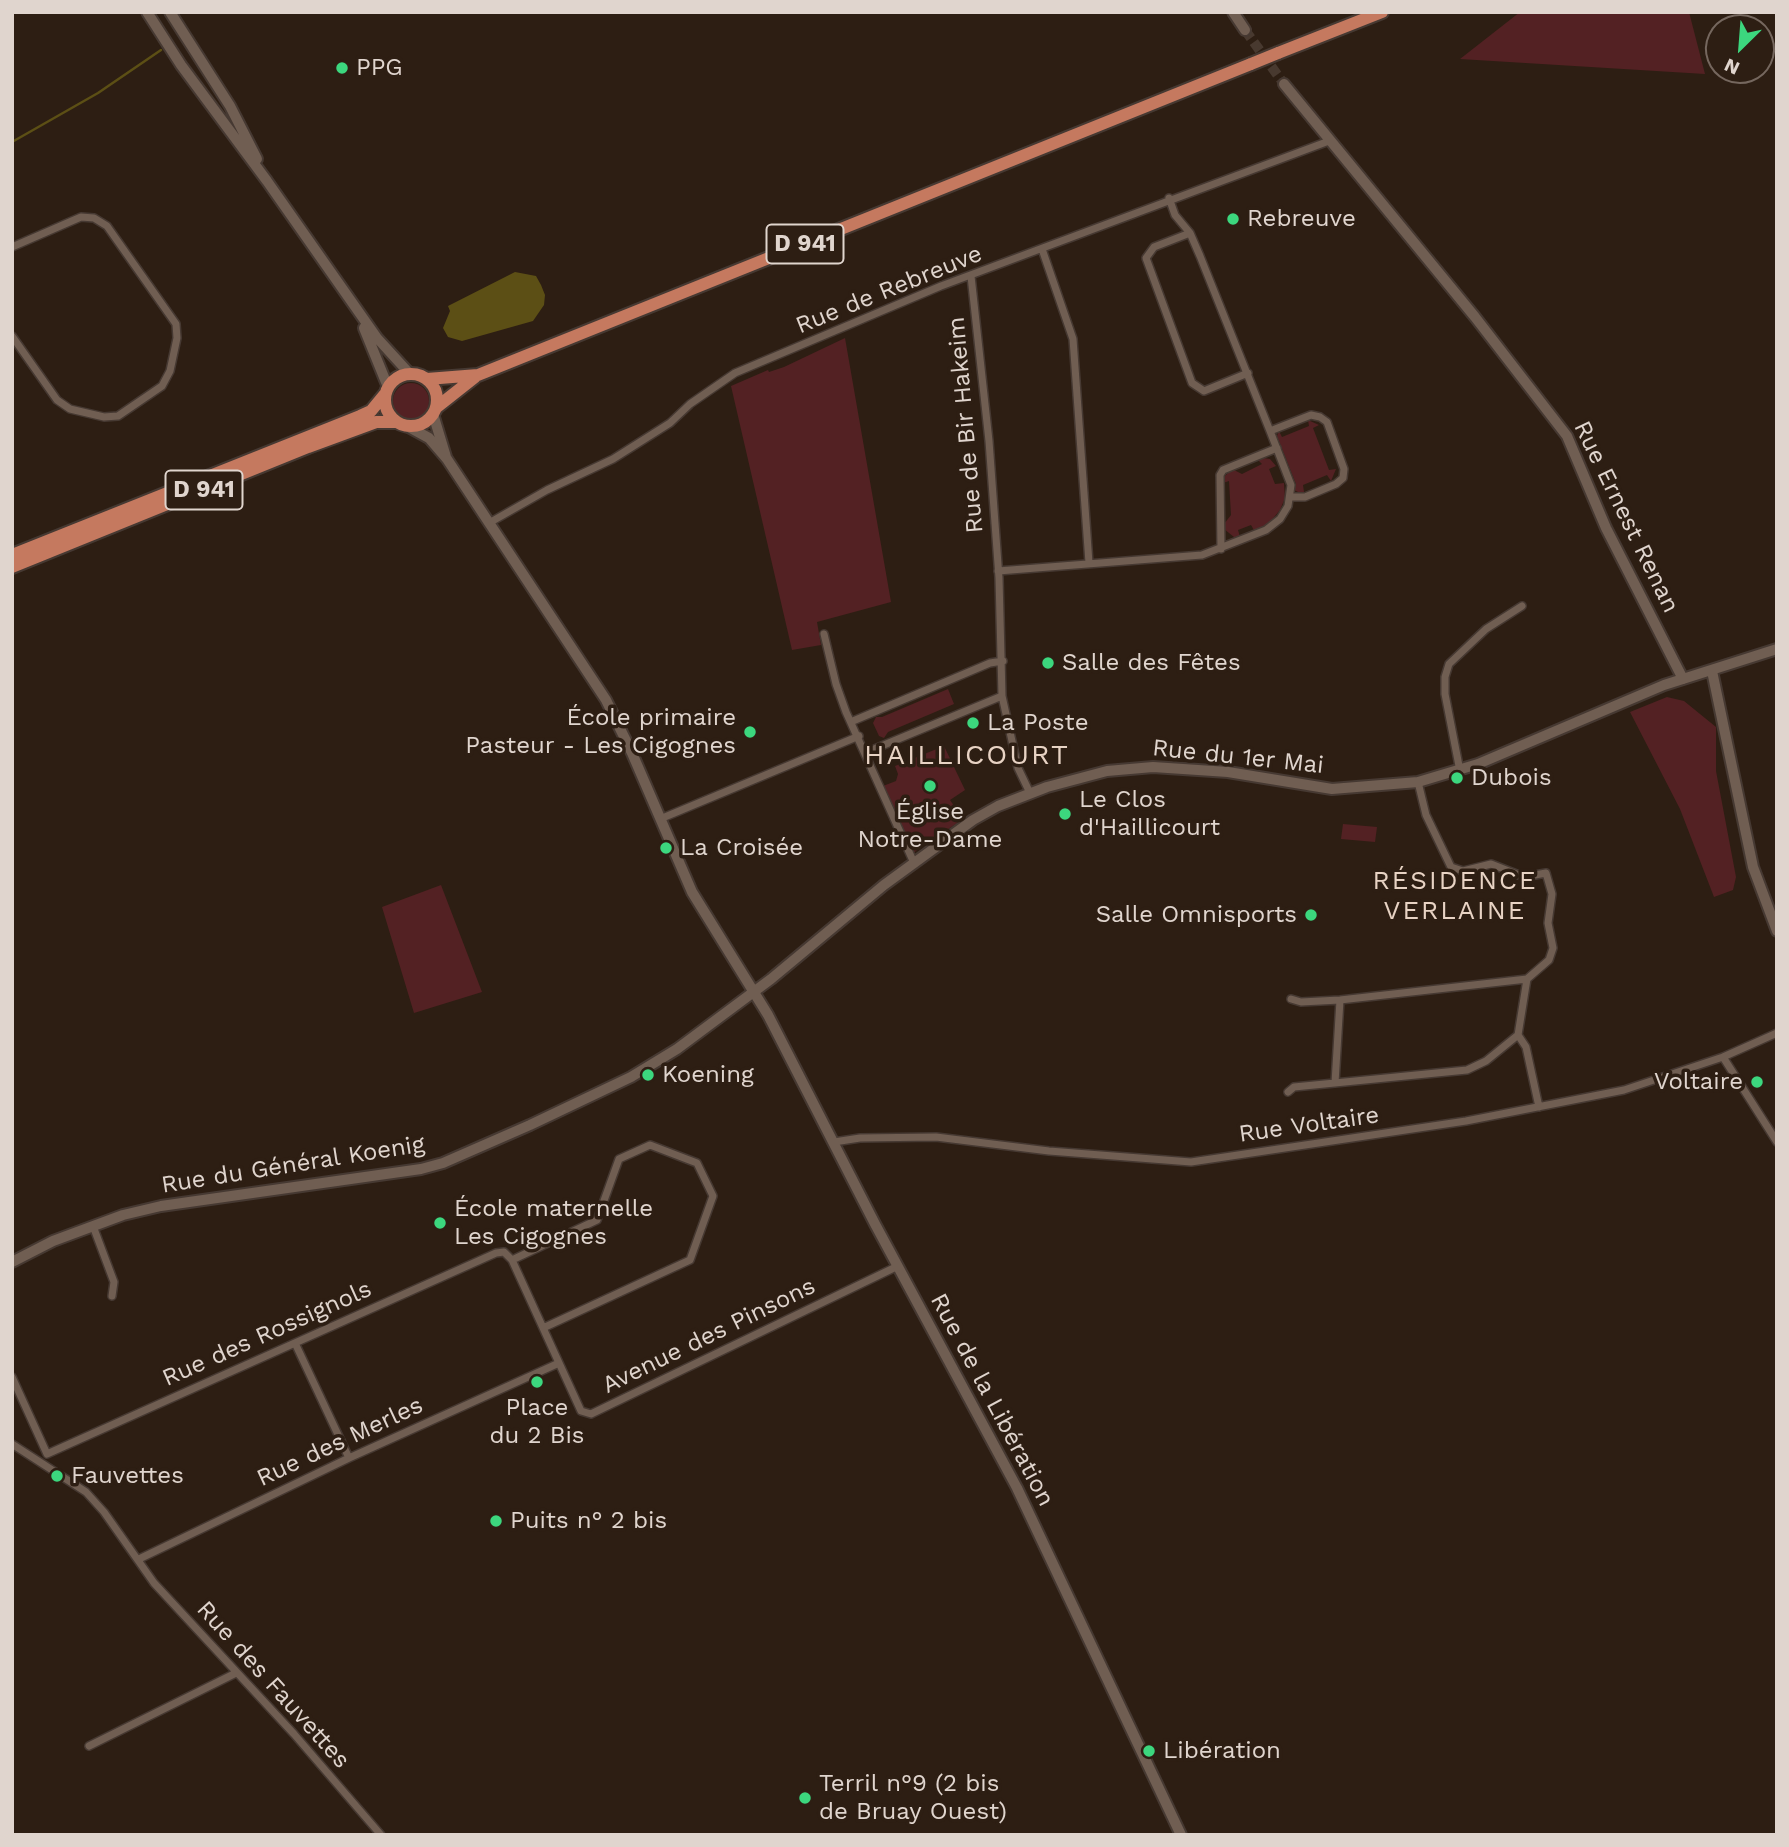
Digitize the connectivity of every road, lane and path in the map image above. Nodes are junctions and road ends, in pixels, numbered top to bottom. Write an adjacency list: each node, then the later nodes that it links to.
1 (147, 12): 8 (street)
2 (170, 12): 8 (street)
3 (1233, 12): 5 (street)
4 (1382, 12): 18 (main road, D 941, bridge)
5 (1245, 30)
6 (1284, 84): 7 (street, Rue Ernest Renan)
7 (1329, 141): 9 (street, Rue de Rebreuve); 38 (street, Rue Ernest Renan)
8 (267, 181): 14 (street)
9 (1169, 198): 10 (street); 12 (street, Rue de Rebreuve)
10 (1190, 233): 17 (street); 17 (street)
11 (12, 247): 15 (street)
12 (1042, 250): 13 (street, Rue de Rebreuve); 30 (street)
13 (971, 276): 27 (street, Rue de Rebreuve); 32 (street, Rue de Bir Hakeim)
14 (352, 304): 16 (street); 20 (street)
15 (12, 336)
16 (409, 373): 19 (main road); 20 (main road)
17 (1248, 373): 23 (street)
18 (478, 375): 19 (main road, D 941); 21 (main road, D 941)
19 (427, 379): 21 (main road)
20 (387, 391): 22 (main road); 29 (main road, D 941)
21 (435, 411): 22 (main road); 25 (street)
22 (402, 424): 25 (street); 31 (main road, D 941)
23 (1270, 431): 24 (street); 26 (street)
24 (1277, 448): 26 (street); 28 (street)
25 (447, 459): 27 (street, Rue de la Libération)
26 (1291, 497): 28 (street)
27 (489, 523): 46 (street, Rue de la Libération)
28 (1221, 549): 30 (street)
29 (12, 555)
30 (1088, 563): 32 (street)
31 (12, 567)
32 (998, 571): 36 (street, Rue de Bir Hakeim)
33 (1522, 606): 43 (street)
34 (824, 634): 40 (street)
35 (1777, 649): 37 (street, Rue du 1er Mai)
36 (1003, 661): 39 (street, Rue de Bir Hakeim); 40 (street)
37 (1712, 671): 38 (street, Rue du 1er Mai); 48 (street)
38 (1683, 679): 43 (street, Rue du 1er Mai)
39 (1002, 695): 42 (street); 45 (street, Rue de Bir Hakeim)
40 (853, 721): 41 (street)
41 (859, 736): 42 (street); 46 (street)
42 (867, 752): 47 (street)
43 (1460, 771): 44 (street, Rue du 1er Mai)
44 (1418, 782): 45 (street, Rue du 1er Mai); 49 (street)
45 (1030, 793): 47 (street, Rue du 1er Mai)
46 (660, 820): 50 (street, Rue de la Libération)
47 (914, 863): 50 (street, Rue du 1er Mai)
48 (1777, 931)
49 (1527, 979): 52 (street); 54 (street)
50 (754, 992): 59 (street, Rue de la Libération); 61 (street, Rue du Général Koenig)
51 (1291, 999): 52 (street)
52 (1340, 1000): 56 (street)
53 (1777, 1033): 55 (street, Rue Voltaire)
54 (1518, 1035): 56 (street); 58 (street)
55 (1723, 1057): 58 (street, Rue Voltaire); 60 (street)
56 (1335, 1083): 57 (street)
57 (1288, 1092)
58 (1539, 1107): 59 (street, Rue Voltaire)
59 (834, 1142): 65 (street, Rue de la Libération)
60 (1777, 1142)
61 (93, 1226): 64 (street, Rue du Général Koenig); 66 (street)
62 (504, 1252): 63 (street, Avenue des Pinsons); 68 (street, Rue des Rossignols)
63 (512, 1260): 67 (street, Avenue des Pinsons); 67 (street)
64 (12, 1262)
65 (898, 1266): 69 (street, Avenue des Pinsons); 78 (street, Rue de la Libération)
66 (112, 1296)
67 (543, 1328): 69 (street, Avenue des Pinsons)
68 (295, 1343): 72 (street, Rue des Rossignols); 73 (street)
69 (559, 1363): 73 (street, Rue des Merles)
70 (12, 1377): 72 (street)
71 (12, 1444): 72 (street, Rue des Fauvettes)
72 (45, 1458): 74 (street, Rue des Fauvettes)
73 (349, 1458): 74 (street, Rue des Merles)
74 (139, 1559): 75 (street, Rue des Fauvettes)
75 (236, 1673): 76 (street); 77 (street, Rue des Fauvettes)
76 (89, 1746)
77 (381, 1835)
78 (1181, 1835)

